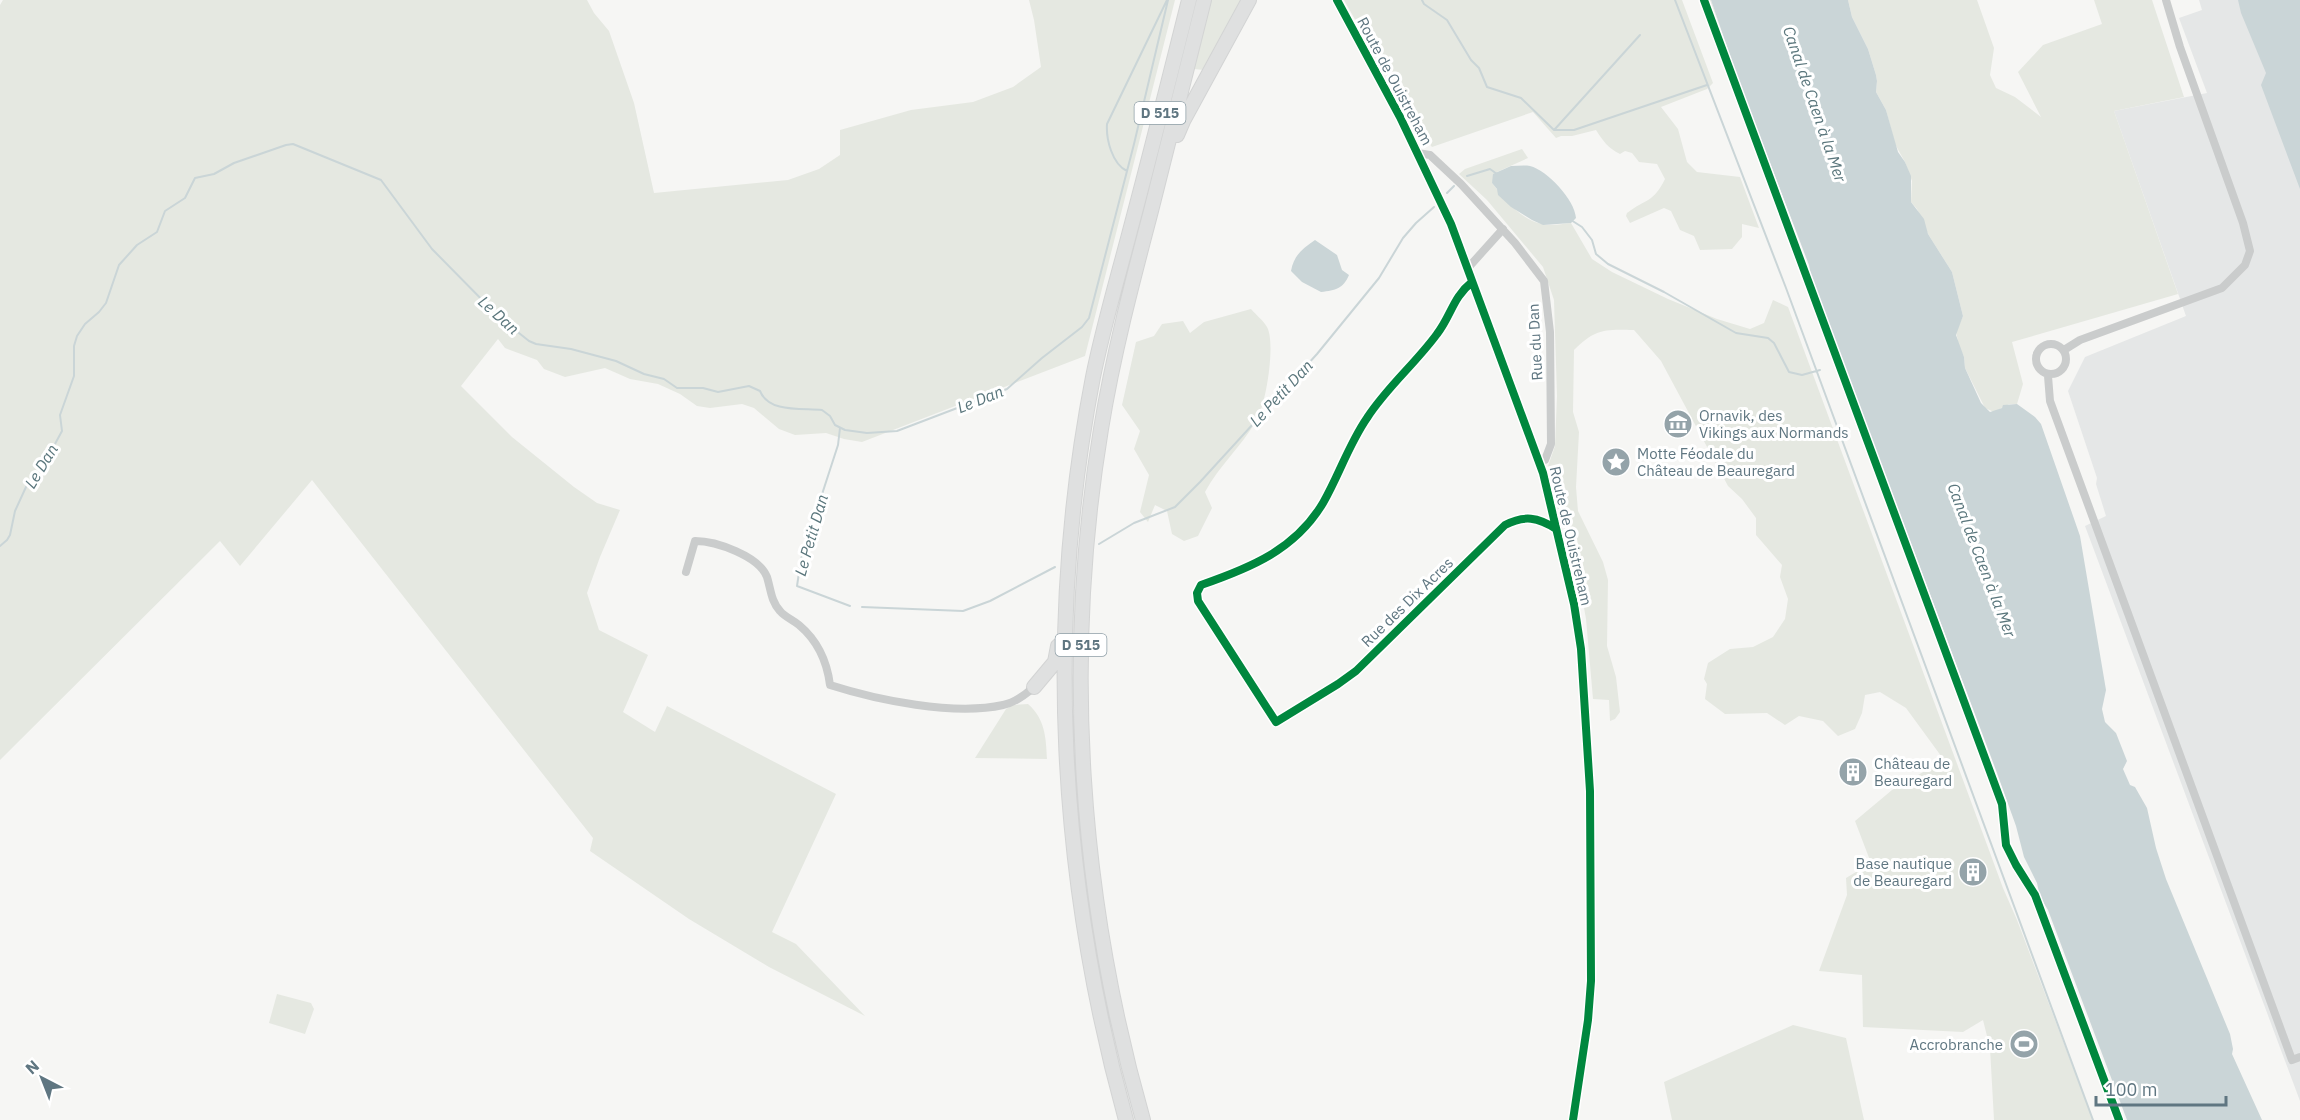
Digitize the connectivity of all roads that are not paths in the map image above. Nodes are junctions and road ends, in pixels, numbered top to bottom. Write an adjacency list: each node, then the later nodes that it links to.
1 (1189, 0): 16 (highway, D 515)
2 (1204, 0): 7 (highway, D 515)
3 (1249, 0): 7 (highway)
4 (1337, 0): 6 (street, Route de Ouistreham)
5 (2166, 0): 11 (street)
6 (1417, 153): 8 (street, Rue du Dan); 9 (street, Route de Ouistreham)
7 (1161, 173): 21 (highway, D 515)
8 (1503, 229): 9 (street); 13 (street, Rue du Dan)
9 (1467, 269): 10 (street, Route de Ouistreham)
10 (1472, 282): 13 (street, Route de Ouistreham); 14 (street, Rue des Dix Acres)
11 (2064, 350): 12 (street); 12 (street)
12 (2048, 376): 19 (street)
13 (1539, 463): 14 (street, Route de Ouistreham)
14 (1556, 529): 22 (street, Route de Ouistreham)
15 (686, 572): 17 (street)
16 (1065, 633): 17 (highway); 18 (highway, D 515)
17 (1034, 687): 18 (highway)
18 (1064, 709): 20 (highway, D 515)
19 (2300, 1057)
20 (1126, 1120)
21 (1143, 1120)
22 (1573, 1120)

